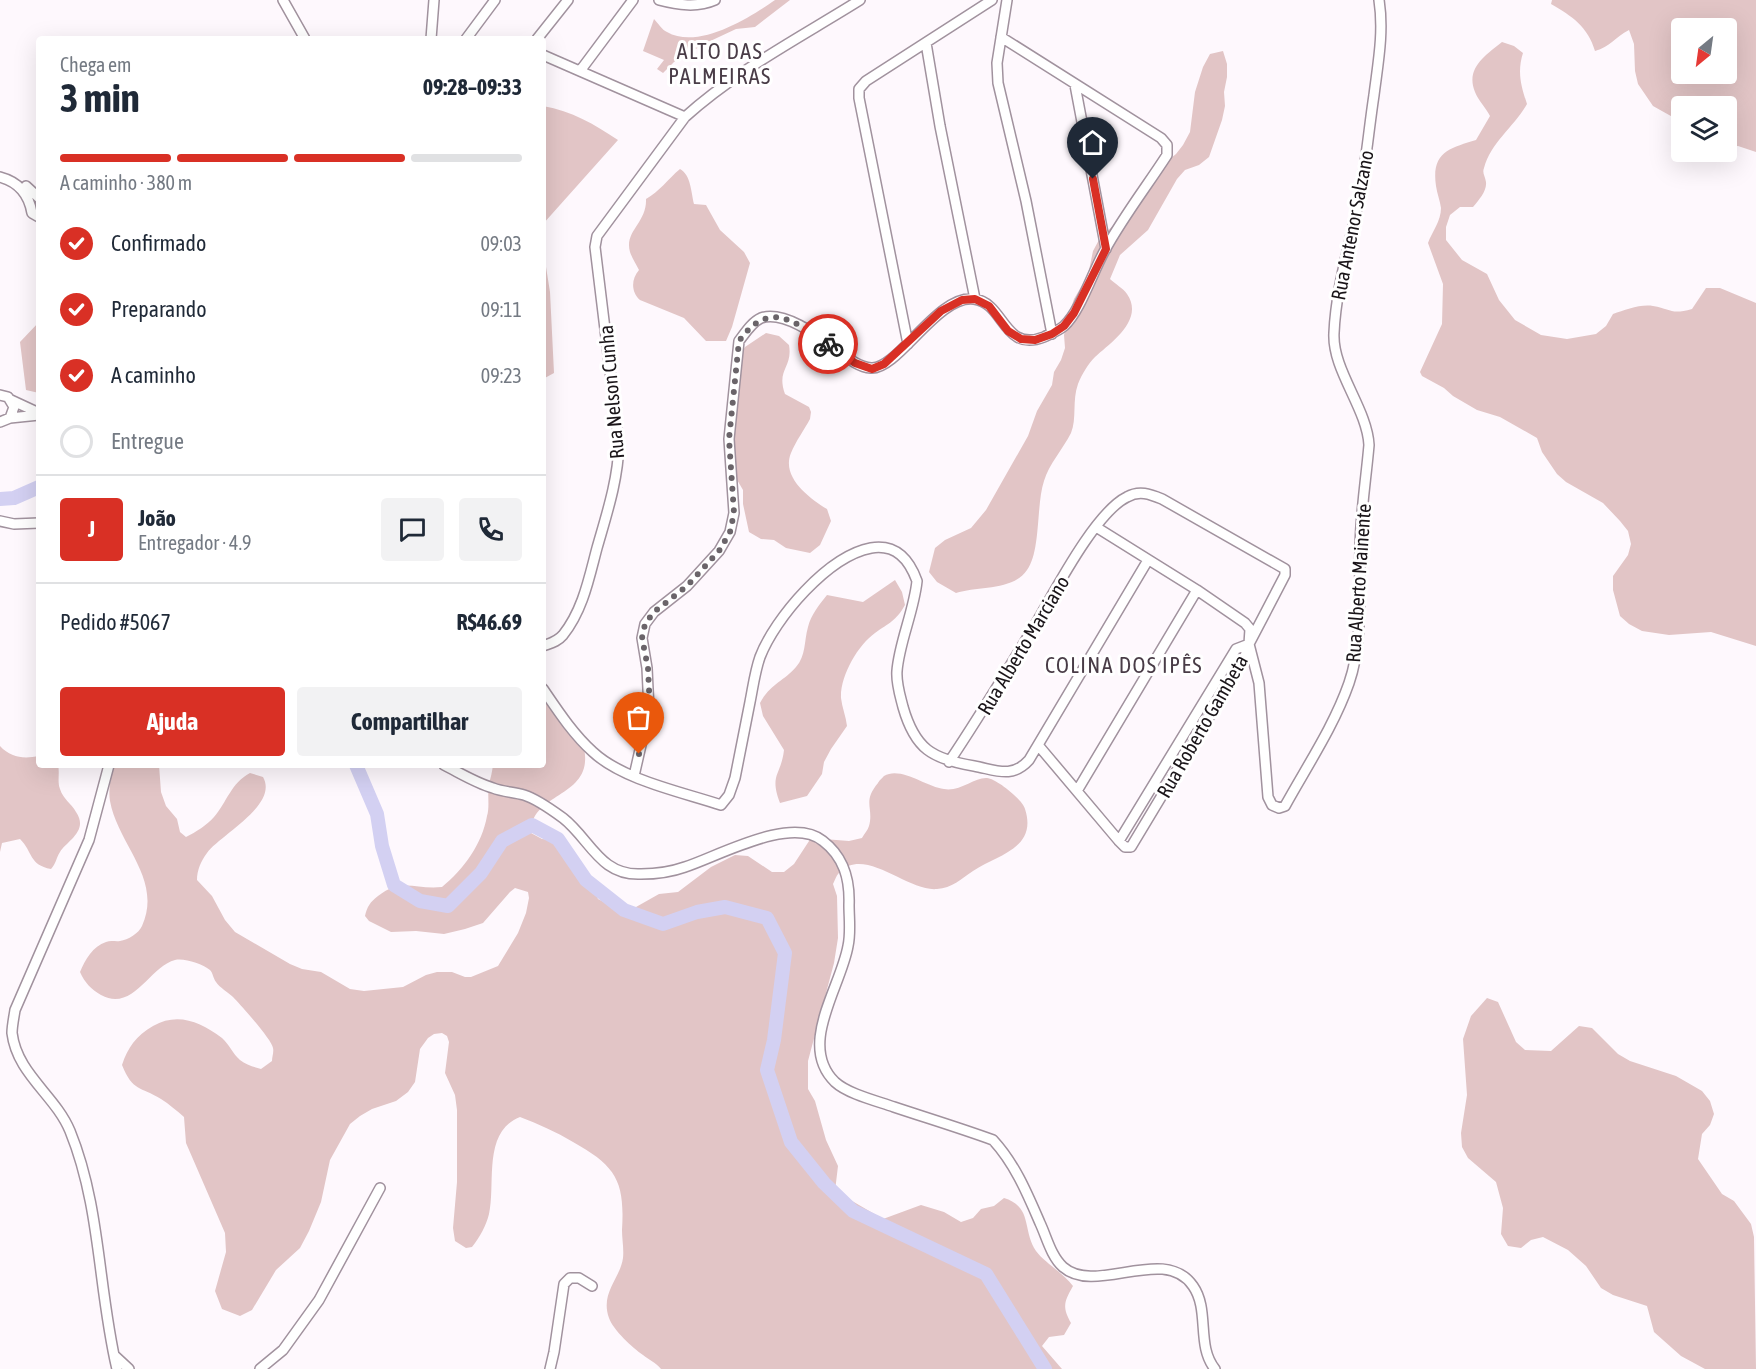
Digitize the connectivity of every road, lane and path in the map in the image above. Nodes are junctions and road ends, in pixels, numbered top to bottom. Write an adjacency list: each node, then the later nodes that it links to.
1 (283, 0): 12 (street)
2 (434, 0): 13 (street)
3 (495, 0): 14 (street)
4 (568, 0): 15 (street)
5 (633, 0): 19 (street)
6 (659, 0): 7 (street)
7 (715, 0)
8 (860, 0): 21 (street)
9 (992, 0): 17 (street)
10 (1007, 0): 16 (street)
11 (1379, 0): 36 (street, Rua Antenor Salzano)
12 (303, 36)
13 (431, 36)
14 (468, 36)
15 (539, 36)
16 (1001, 37): 20 (street); 28 (street)
17 (926, 43): 27 (street); 29 (street)
18 (546, 56): 19 (street)
19 (580, 71): 21 (street)
20 (1075, 85): 26 (street); 26 (street)
21 (685, 117): 43 (street, Rua Nelson Cunha)
22 (0, 172): 24 (street)
23 (0, 177): 25 (street)
24 (36, 195)
25 (36, 215)
26 (1106, 249): 28 (street)
27 (975, 299): 28 (street); 29 (street)
28 (1052, 334)
29 (908, 344): 49 (street)
30 (0, 386): 31 (street)
31 (5, 397): 32 (street); 34 (street)
32 (36, 412)
33 (36, 414): 34 (street)
34 (10, 418): 35 (street)
35 (0, 422)
36 (1369, 445): 42 (street, Rua Alberto Mainente)
37 (0, 521): 38 (street)
38 (36, 523)
39 (1096, 527): 40 (street); 42 (street, Rua Alberto Marciano); 46 (street, Rua Alberto Marciano)
40 (1148, 560): 41 (street); 45 (street)
41 (1197, 590): 42 (street); 50 (street)
42 (1249, 644): 50 (street, Rua Roberto Gambeta)
43 (546, 645)
44 (546, 693): 49 (street)
45 (1038, 745): 46 (street); 50 (street)
46 (949, 762): 49 (street)
47 (108, 768): 53 (street)
48 (450, 768): 58 (street)
49 (634, 776)
50 (1077, 791)
51 (380, 1188): 56 (street)
52 (592, 1286): 57 (street)
53 (114, 1355): 54 (street); 55 (street)
54 (117, 1369)
55 (129, 1369)
56 (260, 1369)
57 (550, 1369)
58 (1215, 1369)

